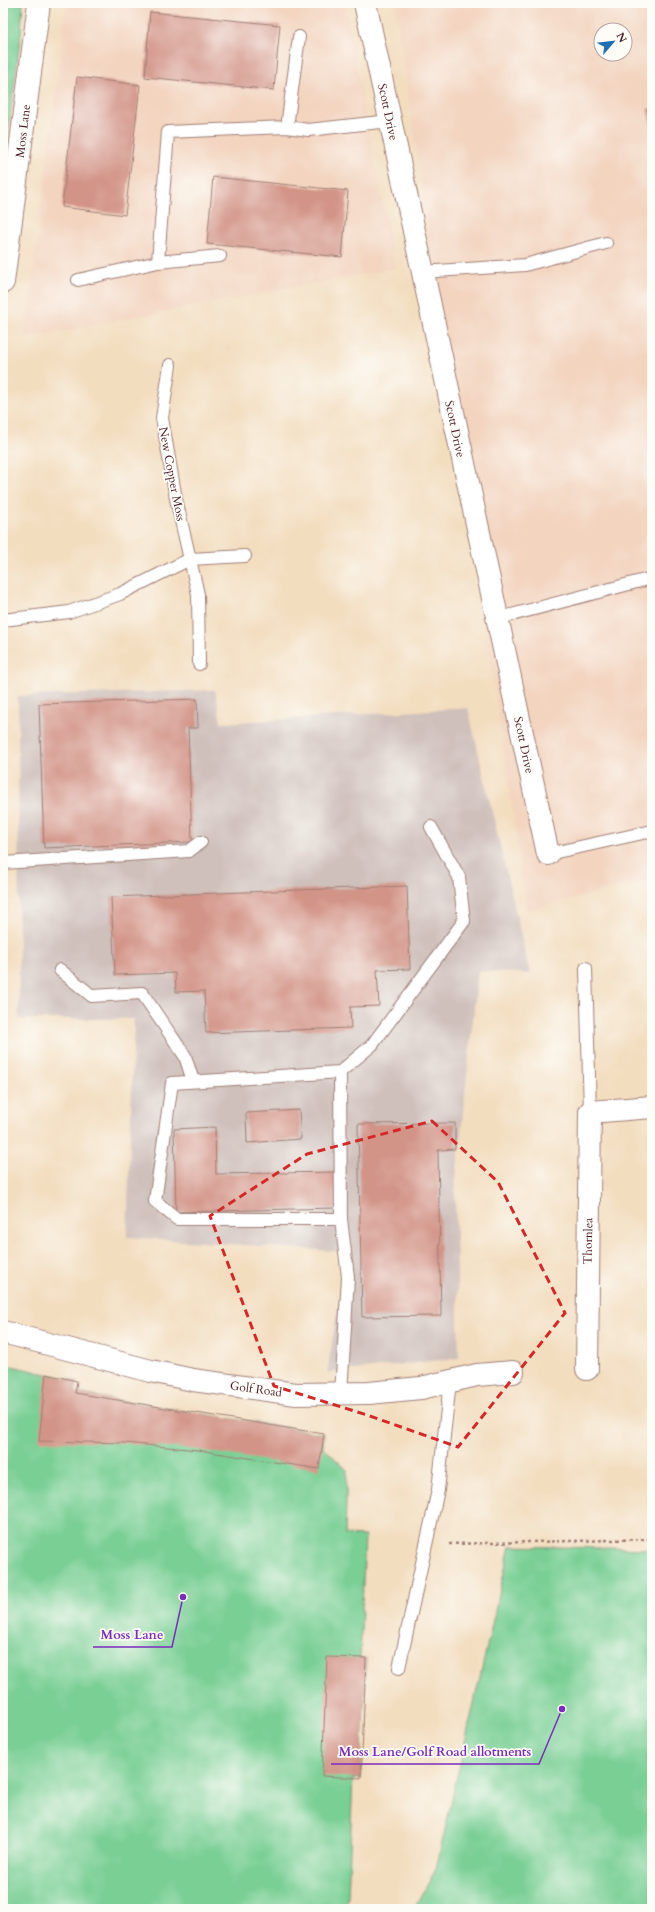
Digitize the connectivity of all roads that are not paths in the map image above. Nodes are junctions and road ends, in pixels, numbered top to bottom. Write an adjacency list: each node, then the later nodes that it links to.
1 (39, 3): 11 (street, Moss Lane)
2 (364, 3): 4 (street, Scott Drive)
3 (299, 37): 5 (lane)
4 (390, 121): 5 (lane); 9 (street, Scott Drive)
5 (287, 127): 8 (lane)
6 (606, 243): 9 (lane)
7 (220, 256): 8 (lane)
8 (158, 262): 10 (lane)
9 (422, 272): 16 (street, Scott Drive)
10 (78, 280)
11 (3, 282)
12 (170, 365): 14 (lane, New Copper Moss)
13 (245, 556): 14 (lane)
14 (190, 559): 17 (lane); 18 (lane, New Copper Moss)
15 (652, 578): 16 (lane)
16 (496, 619): 22 (street, Scott Drive)
17 (3, 620)
18 (199, 664)
19 (430, 827): 26 (lane)
20 (652, 831): 22 (lane)
21 (201, 842): 23 (lane)
22 (548, 854)
23 (3, 863)
24 (586, 968): 29 (lane)
25 (60, 970): 27 (lane)
26 (340, 1072): 27 (lane); 30 (lane)
27 (193, 1081): 30 (lane)
28 (652, 1107): 29 (street)
29 (590, 1112): 32 (street, Thornlea)
30 (341, 1219): 35 (lane)
31 (3, 1332): 35 (street, Golf Road)
32 (587, 1369)
33 (513, 1372): 34 (street, Golf Road)
34 (450, 1382): 35 (street, Golf Road); 36 (lane)
35 (341, 1394)
36 (400, 1668)

